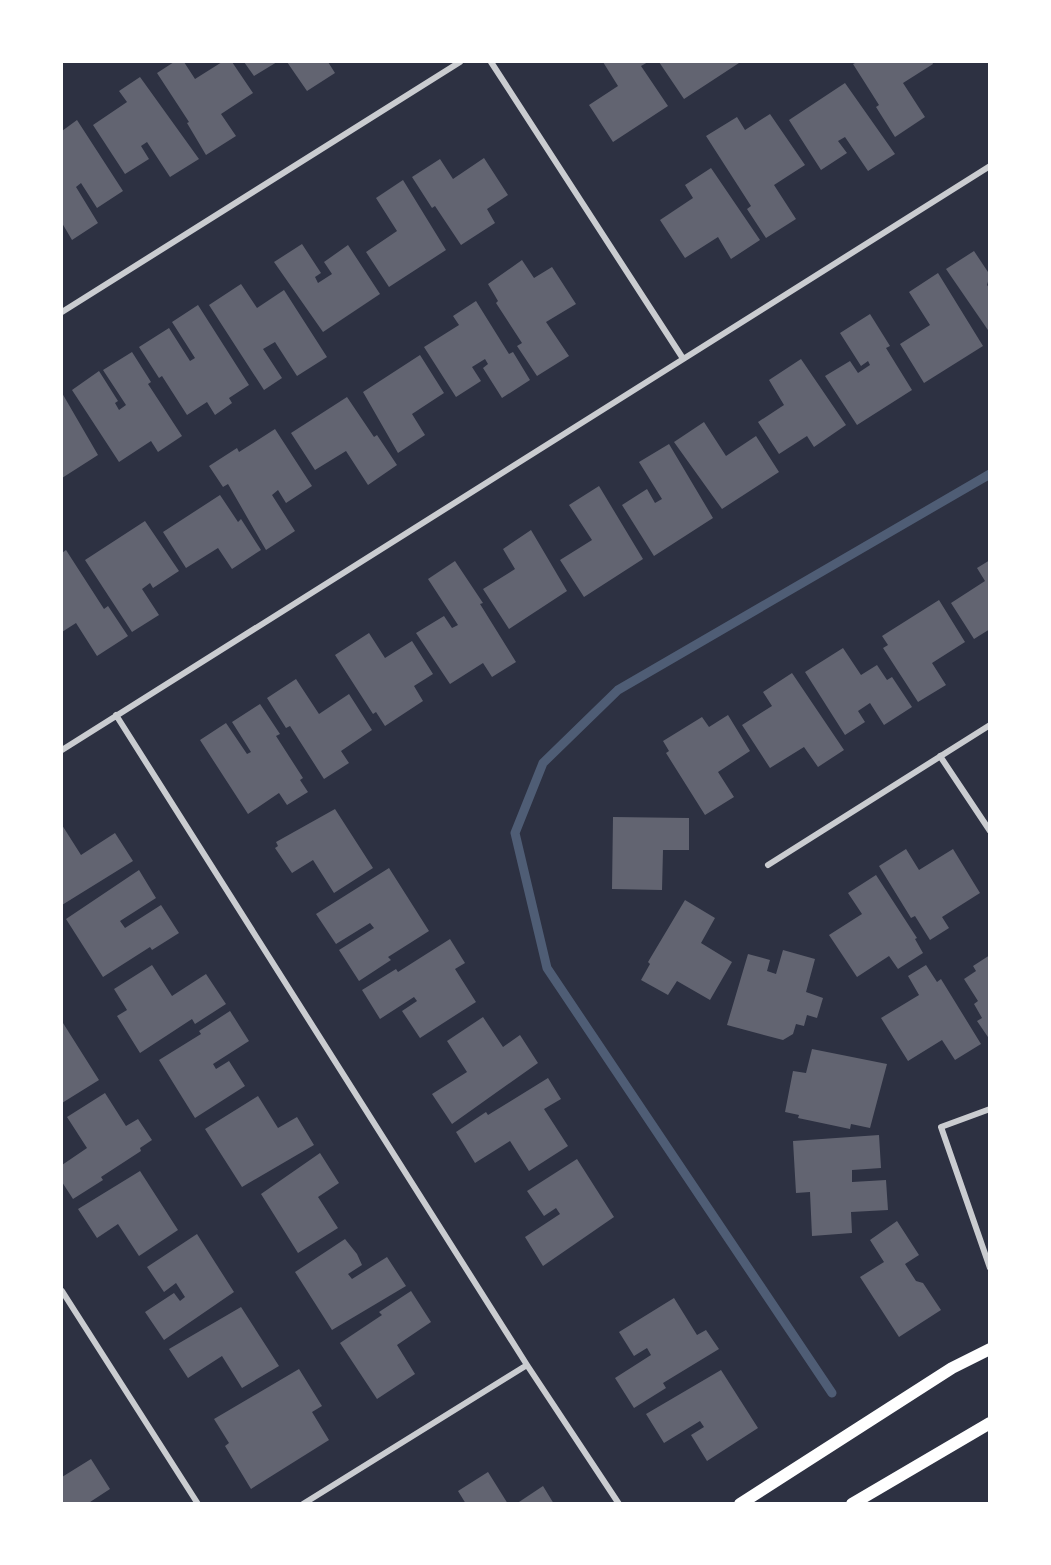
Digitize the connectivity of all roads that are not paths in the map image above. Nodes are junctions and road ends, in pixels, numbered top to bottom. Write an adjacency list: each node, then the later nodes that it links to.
1 (460, 62): 4 (street)
2 (491, 62): 5 (street)
3 (990, 166): 5 (street)
4 (62, 312)
5 (682, 357): 6 (street)
6 (116, 716): 8 (street); 16 (street)
7 (990, 725): 9 (street)
8 (62, 750)
9 (940, 756): 10 (street); 11 (street)
10 (990, 831)
11 (768, 865)
12 (990, 1109): 13 (street)
13 (990, 1268)
14 (62, 1291): 18 (street)
15 (990, 1349): 21 (main road)
16 (527, 1365): 19 (street); 20 (street)
17 (990, 1423): 22 (main road)
18 (198, 1503)
19 (303, 1503)
20 (619, 1503)
21 (740, 1503)
22 (852, 1503)

